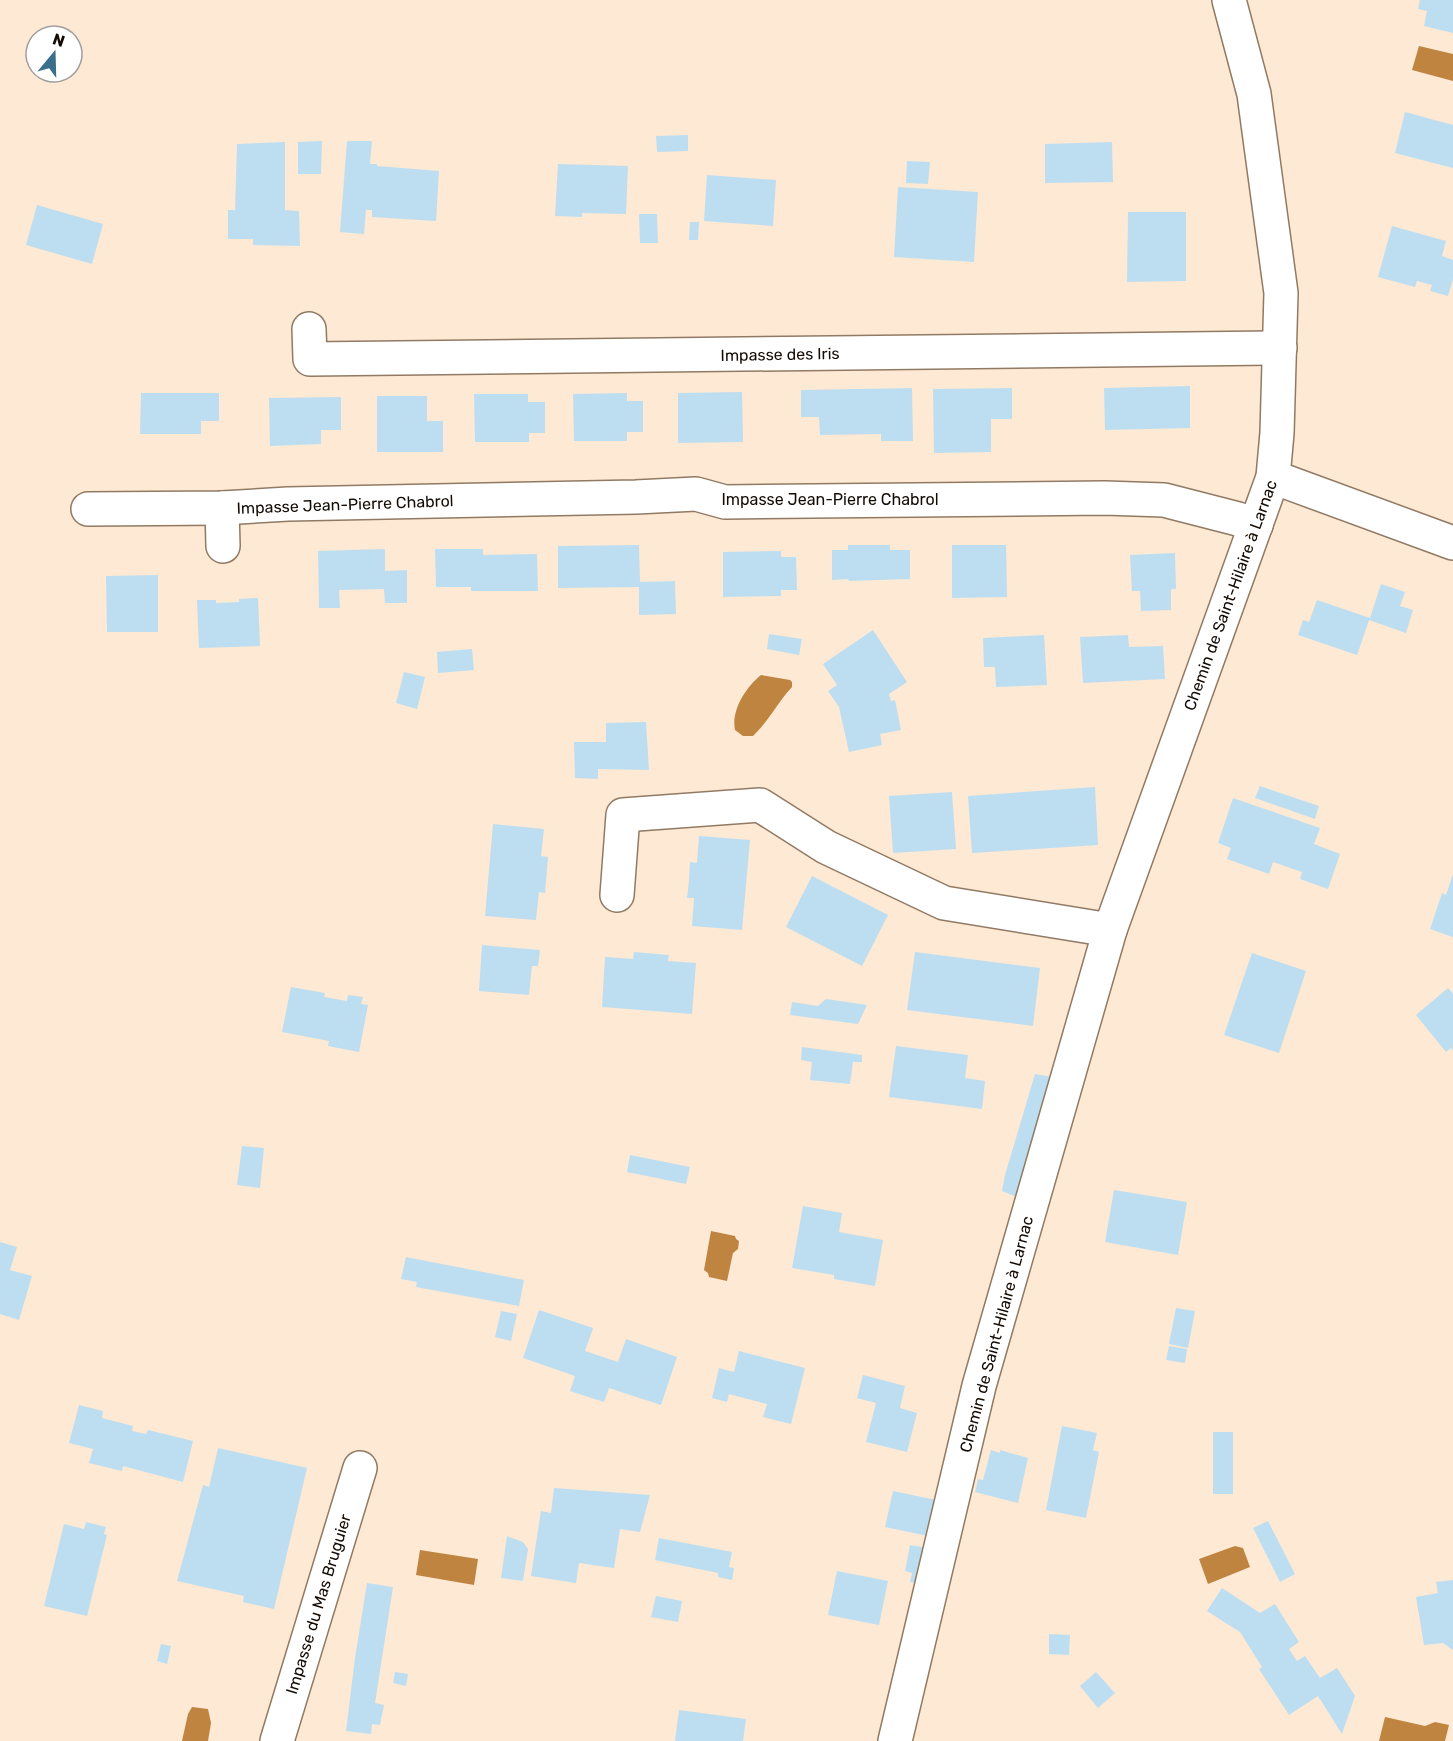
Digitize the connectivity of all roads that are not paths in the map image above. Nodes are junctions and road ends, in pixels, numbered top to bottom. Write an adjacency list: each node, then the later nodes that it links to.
1 (1229, 0): 3 (street, Chemin de Saint-Hilaire à Larnac)
2 (309, 329): 3 (street, Impasse des Iris)
3 (1280, 348): 4 (street, Chemin de Saint-Hilaire à Larnac)
4 (1273, 477): 7 (street, Chemin de Saint-Hilaire à Larnac); 8 (street)
5 (222, 508): 6 (street, Impasse Jean-Pierre Chabrol); 7 (street, Impasse Jean-Pierre Chabrol); 9 (street, Impasse Jean-Pierre Chabrol)
6 (88, 509)
7 (1256, 525): 11 (street, Chemin de Saint-Hilaire à Larnac)
8 (1453, 543)
9 (223, 546)
10 (617, 895): 11 (street)
11 (1110, 930): 14 (street, Chemin de Saint-Hilaire à Larnac)
12 (360, 1468): 13 (street, Impasse du Mas Bruguier)
13 (277, 1741)
14 (895, 1741)

